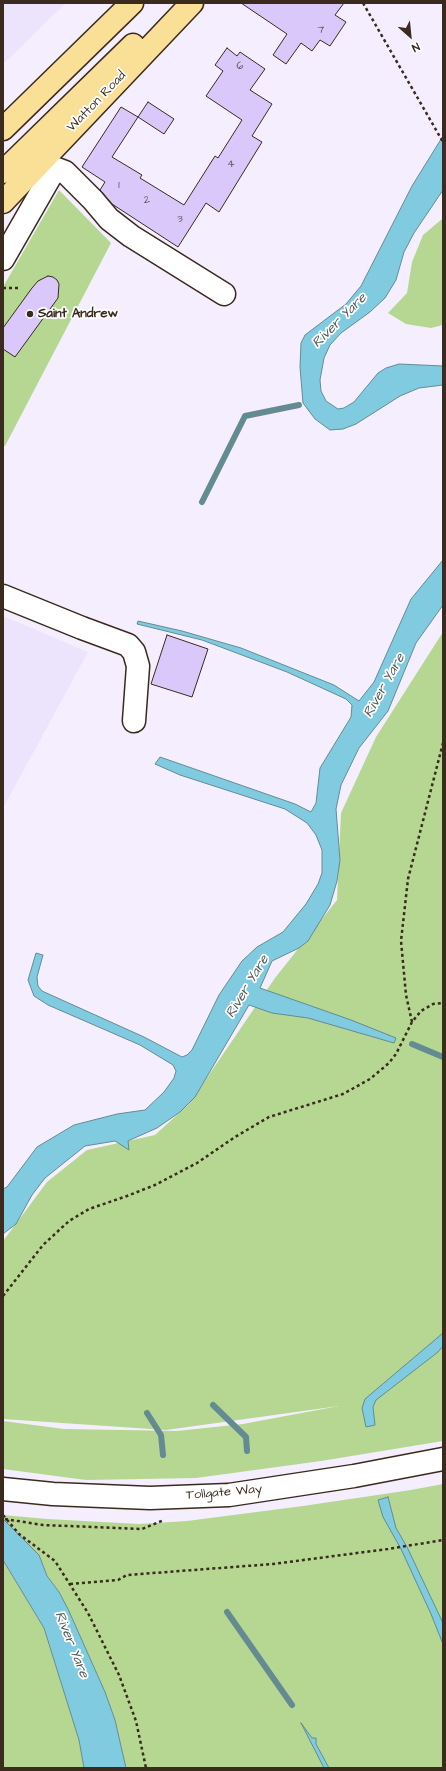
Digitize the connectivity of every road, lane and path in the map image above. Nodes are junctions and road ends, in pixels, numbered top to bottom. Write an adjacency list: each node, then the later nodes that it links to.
1 (132, 3): 5 (main road)
2 (178, 3): 7 (main road, Watton Road)
3 (192, 3): 8 (main road, Watton Road)
4 (363, 3): 6 (path)
5 (3, 129)
6 (443, 142)
7 (3, 172)
8 (3, 202)
9 (3, 259): 12 (street)
10 (3, 288): 11 (path)
11 (20, 288)
12 (224, 294)
13 (3, 596): 14 (street)
14 (134, 721)
15 (443, 743): 17 (path)
16 (443, 1003): 17 (path)
17 (412, 1022): 18 (path)
18 (3, 1296)
19 (443, 1459): 20 (street, Tollgate Way)
20 (3, 1489)
21 (3, 1515): 23 (path)
22 (169, 1518): 23 (path)
23 (5, 1519): 25 (path)
24 (443, 1540): 25 (path)
25 (70, 1584): 26 (path)
26 (146, 1768)

